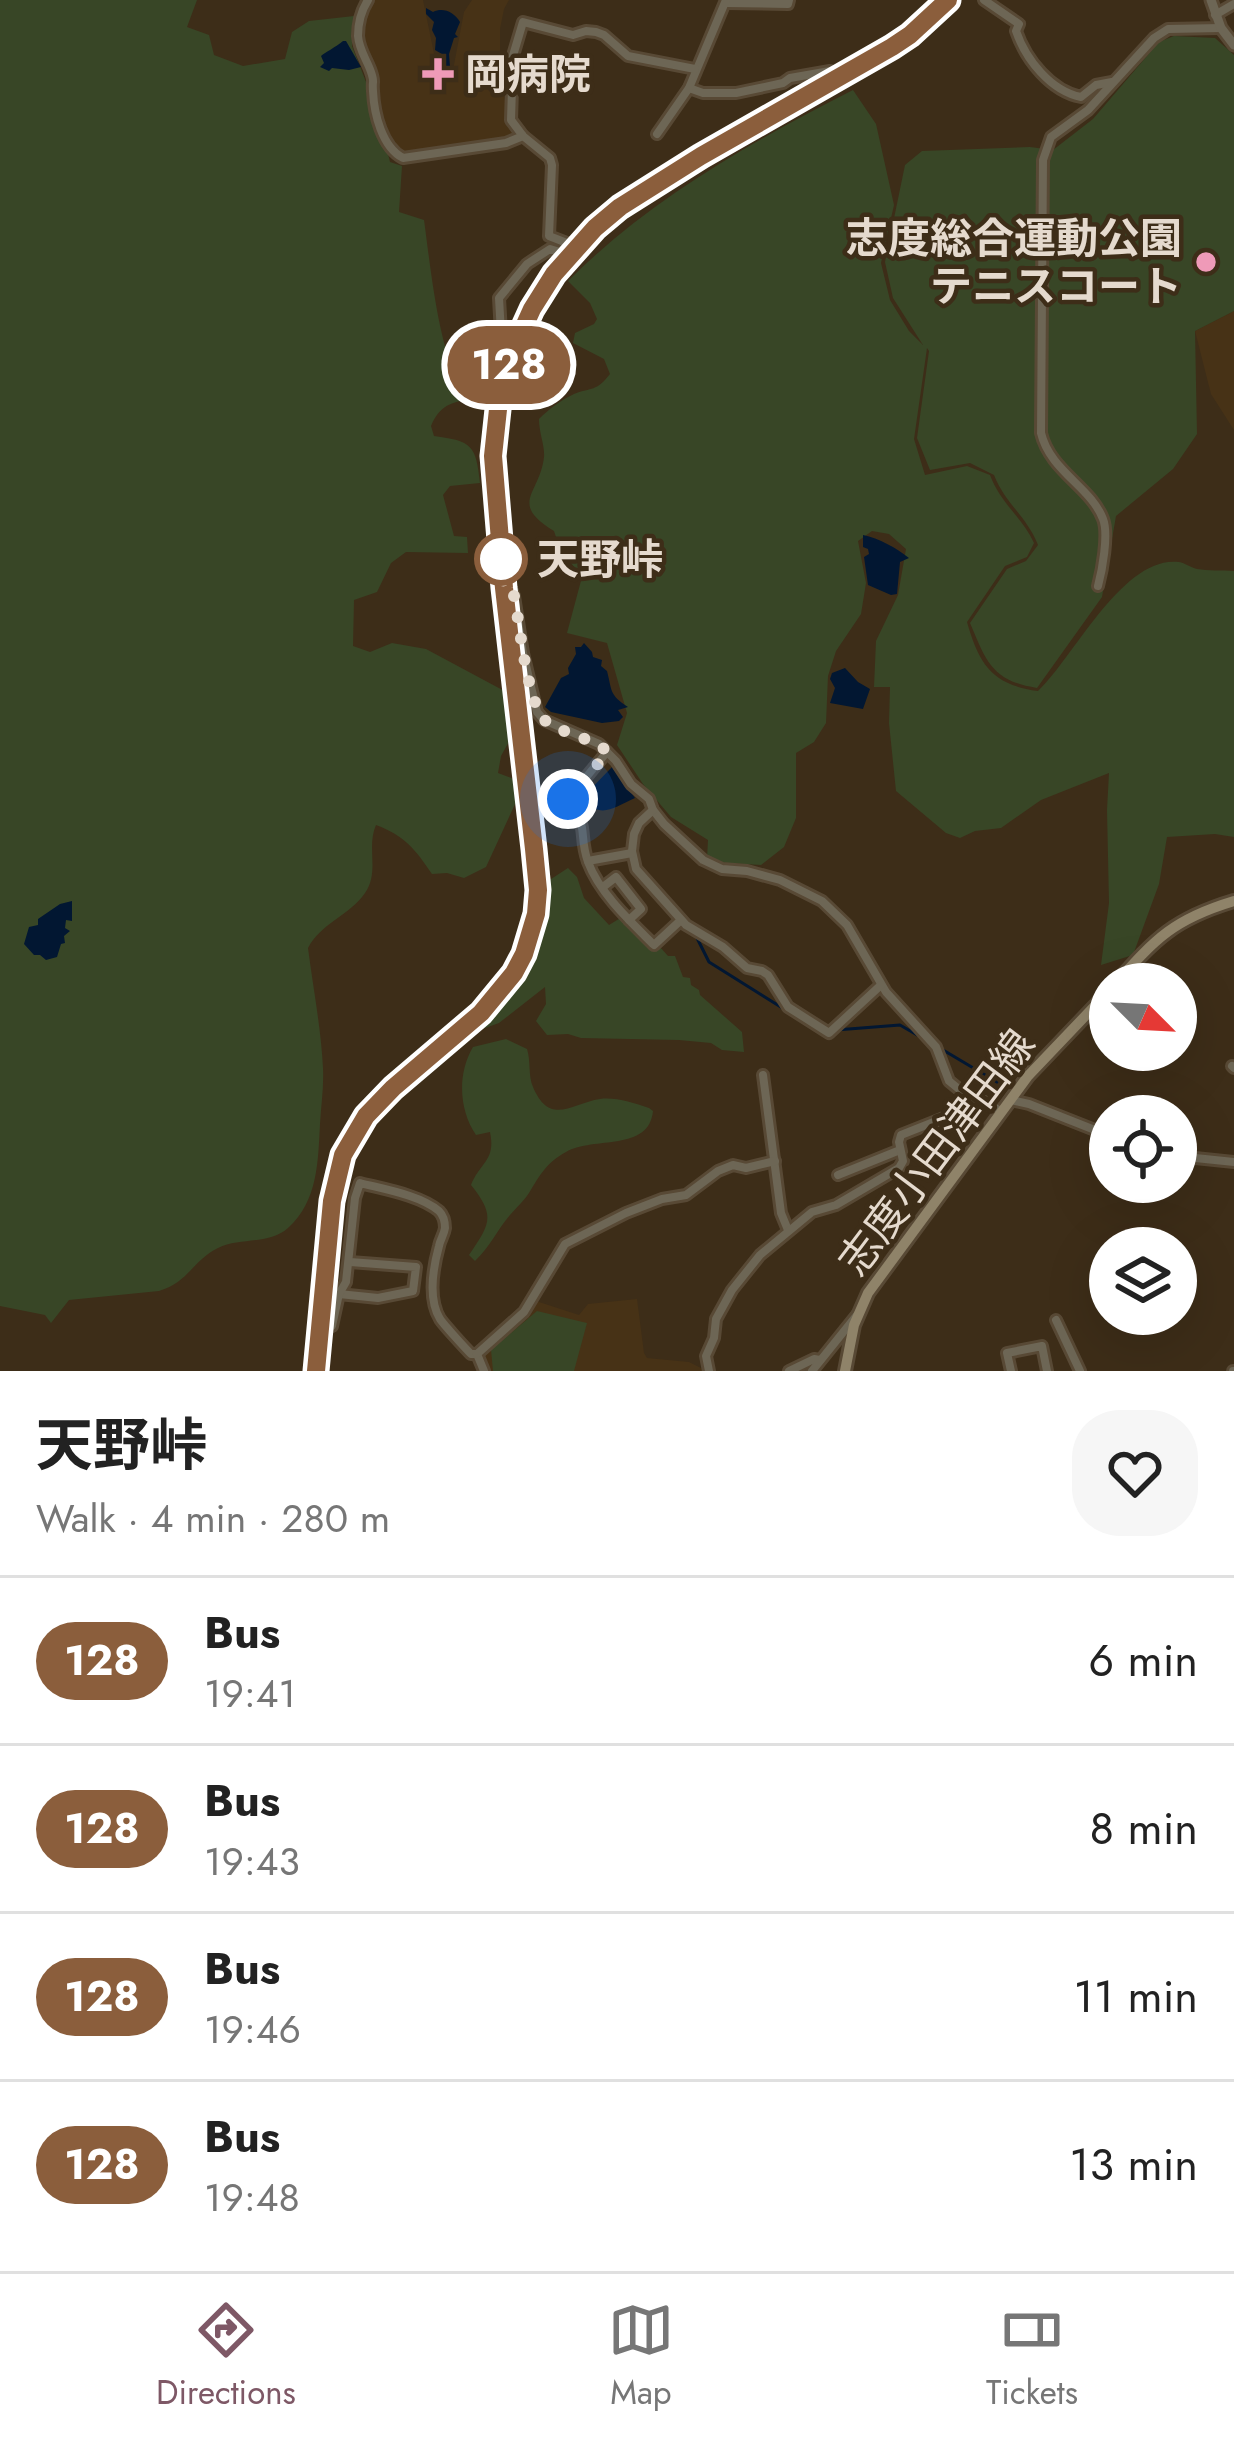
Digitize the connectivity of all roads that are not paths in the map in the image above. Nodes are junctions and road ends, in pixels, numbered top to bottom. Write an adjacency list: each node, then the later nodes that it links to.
1 (368, 0): 16 (street)
2 (789, 0): 6 (street)
3 (948, 0): 12 (highway)
4 (985, 0): 13 (street)
5 (1210, 0): 8 (street)
6 (726, 2): 11 (street)
7 (1234, 4): 8 (street)
8 (1215, 15): 9 (street)
9 (1221, 28): 10 (street); 13 (street)
10 (1234, 45)
11 (695, 68): 14 (street); 16 (street)
12 (840, 78): 14 (street); 17 (highway)
13 (1114, 82): 19 (street)
14 (688, 88): 15 (street)
15 (657, 134)
16 (523, 136): 17 (street)
17 (574, 251): 18 (highway); 18 (street)
18 (499, 400): 20 (highway)
19 (1098, 586)
20 (504, 588): 21 (street); 47 (highway)
21 (608, 752): 22 (street); 24 (street)
22 (653, 810): 23 (street); 30 (street)
23 (632, 853): 24 (street); 28 (street)
24 (588, 861): 25 (street)
25 (603, 887): 27 (street); 27 (street)
26 (1234, 902): 29 (main road, 志度小田津田線)
27 (629, 920): 28 (street)
28 (681, 920): 30 (street)
29 (1137, 963)
30 (881, 985): 34 (street)
31 (1089, 1011): 33 (main road, 志度小田津田線)
32 (763, 1075): 39 (street)
33 (1010, 1100): 35 (main road, 志度小田津田線); 36 (street)
34 (984, 1102): 35 (street); 37 (street)
35 (1001, 1111): 45 (main road, 志度小田津田線)
36 (1089, 1128)
37 (901, 1150): 41 (street); 42 (street)
38 (1197, 1158): 40 (street)
39 (775, 1161): 42 (street); 48 (street)
40 (1234, 1162)
41 (838, 1175)
42 (788, 1230): 52 (street)
43 (350, 1262): 44 (street); 44 (street); 48 (street)
44 (339, 1294): 47 (street)
45 (858, 1314): 49 (street); 55 (main road, 志度小田津田線)
46 (1056, 1320): 58 (street)
47 (322, 1330): 50 (highway)
48 (477, 1354): 51 (street)
49 (820, 1360): 53 (street); 54 (street)
50 (316, 1371)
51 (484, 1371)
52 (709, 1371)
53 (789, 1371)
54 (812, 1371)
55 (844, 1371)
56 (1011, 1371): 57 (street)
57 (1047, 1371)
58 (1080, 1371)

